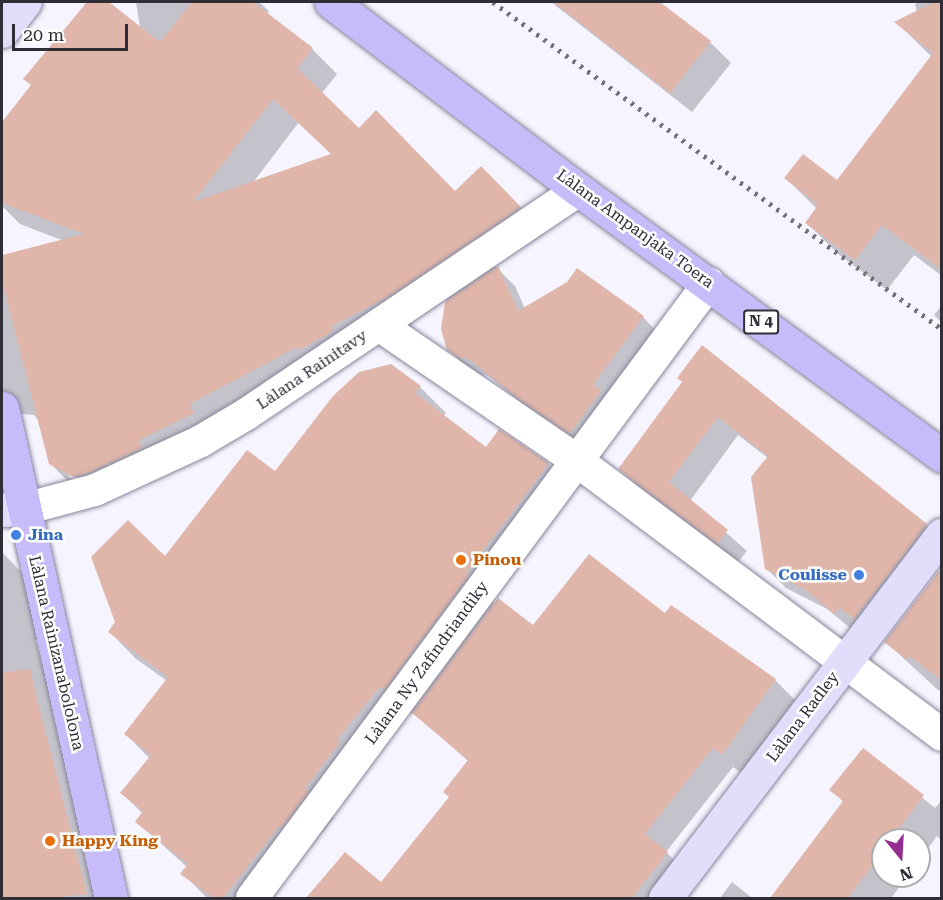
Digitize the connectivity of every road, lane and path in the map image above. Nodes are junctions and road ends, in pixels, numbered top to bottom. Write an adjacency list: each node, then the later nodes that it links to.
1 (25, 2): 3 (main road)
2 (331, 2): 4 (main road, Làlana Ampanjaka Toera / N 4)
3 (2, 31)
4 (579, 190): 5 (main road, Làlana Ampanjaka Toera / N 4); 6 (street, Làlana Rainitavy)
5 (709, 283): 8 (main road, Làlana Ampanjaka Toera / N 4); 9 (street, Làlana Ny Zafindriandiky)
6 (379, 325): 9 (street); 10 (street, Làlana Rainitavy)
7 (2, 408): 10 (main road, Làlana Rainizanabololona)
8 (942, 456)
9 (576, 460): 12 (street); 15 (street, Làlana Ny Zafindriandiky)
10 (13, 509): 14 (main road, Làlana Rainizanabololona)
11 (942, 535): 12 (main road, Làlana Radley)
12 (846, 661): 13 (street); 16 (main road, Làlana Radley)
13 (942, 735)
14 (111, 898)
15 (252, 898)
16 (665, 898)

